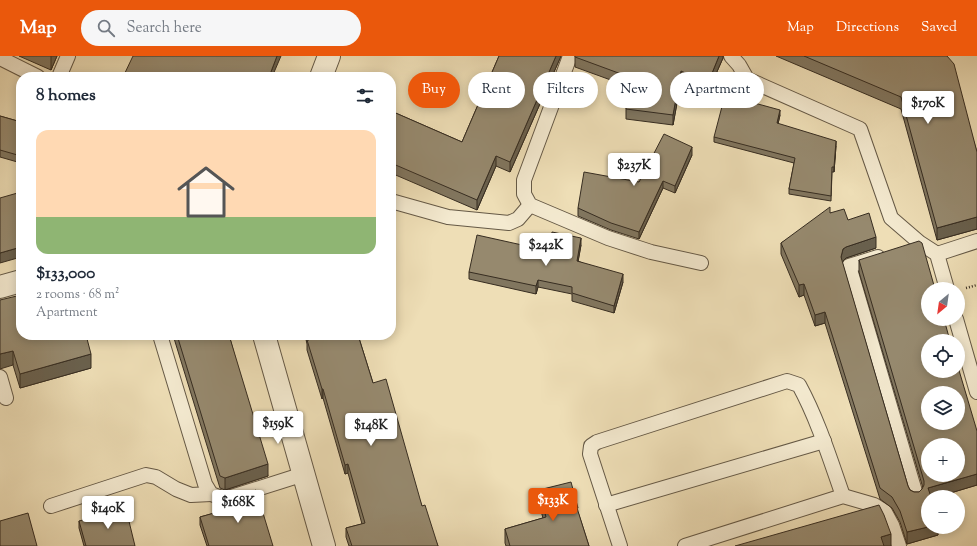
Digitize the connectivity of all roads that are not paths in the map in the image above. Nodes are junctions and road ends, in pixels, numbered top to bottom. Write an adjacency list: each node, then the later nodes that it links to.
1 (68, 56): 6 (lane)
2 (570, 56): 8 (lane)
3 (731, 56): 10 (lane)
4 (0, 58): 5 (lane)
5 (28, 72)
6 (61, 72)
7 (396, 202): 8 (lane)
8 (530, 206): 14 (lane)
9 (977, 241): 13 (lane)
10 (920, 243): 11 (lane); 13 (lane)
11 (906, 248)
12 (891, 252): 27 (lane)
13 (937, 254): 16 (lane)
14 (701, 263)
15 (16, 282): 17 (street)
16 (945, 282)
17 (0, 287)
18 (958, 326): 22 (lane)
19 (162, 340): 26 (lane)
20 (265, 340): 25 (street)
21 (0, 377): 23 (lane)
22 (977, 392)
23 (6, 398)
24 (824, 441): 28 (lane); 29 (lane); 29 (lane)
25 (304, 474): 26 (lane); 31 (street)
26 (211, 494): 30 (lane)
27 (916, 495)
28 (843, 496): 33 (lane); 34 (lane)
29 (606, 505): 32 (lane)
30 (51, 506)
31 (324, 546)
32 (620, 546)
33 (685, 546)
34 (899, 546)

